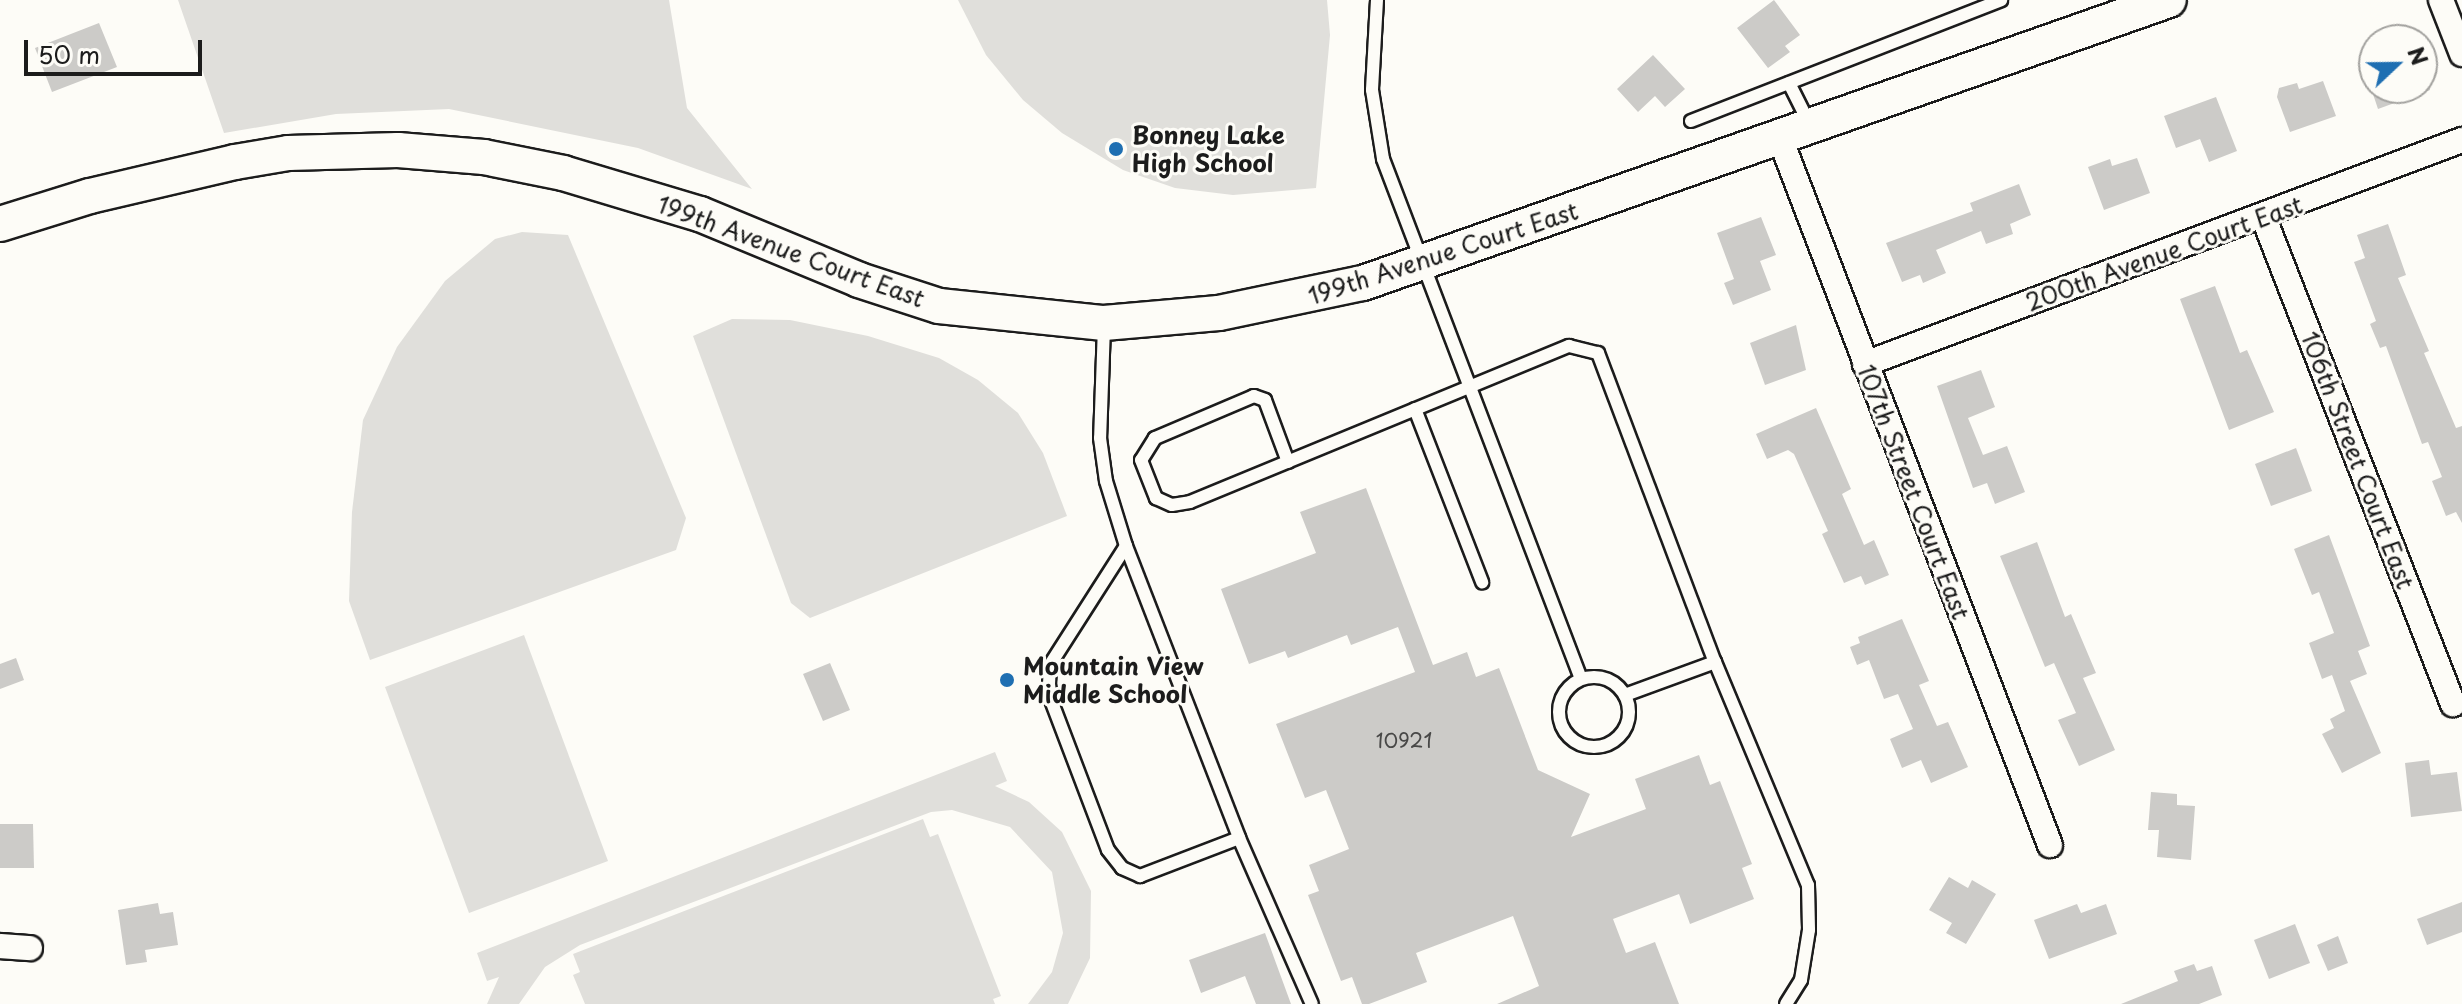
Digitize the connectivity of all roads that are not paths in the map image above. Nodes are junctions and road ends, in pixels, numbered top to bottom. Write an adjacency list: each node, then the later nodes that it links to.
1 (1377, 0): 12 (lane)
2 (2001, 0): 6 (lane)
3 (2169, 0): 8 (main road, 199th Avenue Court East)
4 (2441, 0): 5 (street)
5 (2462, 54)
6 (1789, 83): 7 (lane); 8 (lane)
7 (1691, 121)
8 (1796, 132): 12 (main road, 199th Avenue Court East); 14 (street, 107th Street Court East)
9 (2462, 140): 10 (street, 200th Avenue Court East)
10 (2263, 216): 14 (street, 200th Avenue Court East); 23 (street, 106th Street Court East)
11 (0, 224): 13 (main road, 199th Avenue Court East)
12 (1419, 261): 13 (main road, 199th Avenue Court East); 15 (lane)
13 (1104, 323): 18 (lane)
14 (1865, 364): 25 (street, 107th Street Court East)
15 (1467, 387): 16 (lane); 20 (lane); 21 (lane)
16 (1415, 409): 17 (lane); 19 (lane)
17 (1288, 462): 17 (lane)
18 (1126, 546): 24 (lane); 24 (lane)
19 (1482, 582)
20 (1715, 662): 22 (lane); 29 (lane)
21 (1581, 679): 22 (lane); 22 (lane)
22 (1625, 695)
23 (2453, 704)
24 (1239, 838): 28 (lane)
25 (2050, 845)
26 (0, 946): 27 (street)
27 (30, 948)
28 (1312, 1004)
29 (1786, 1004)

